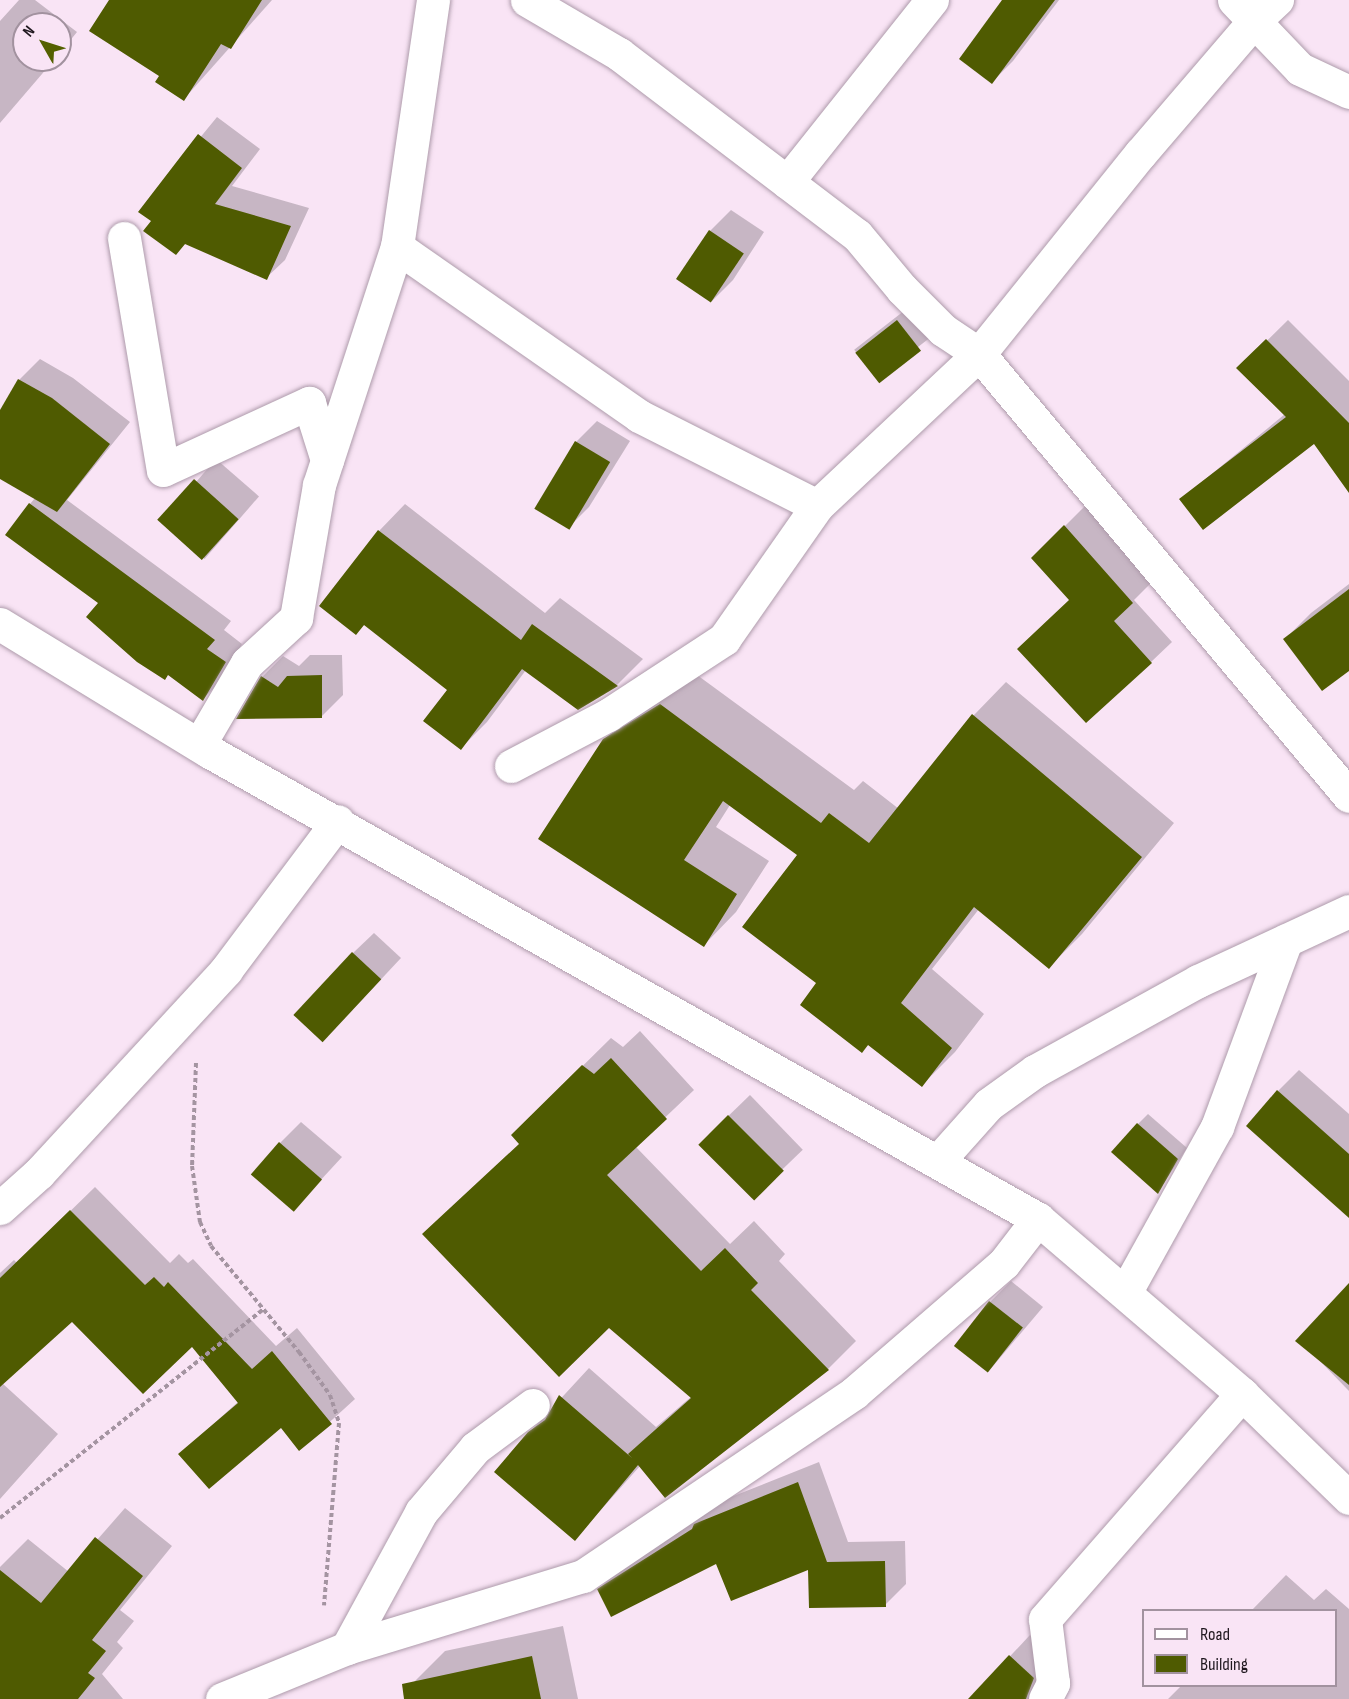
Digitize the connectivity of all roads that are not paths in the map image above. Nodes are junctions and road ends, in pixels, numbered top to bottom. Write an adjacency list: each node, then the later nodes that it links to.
1 (433, 0): 9 (street)
2 (527, 0): 7 (street)
3 (932, 0): 7 (street)
4 (1277, 0): 5 (street)
5 (1243, 11): 6 (street); 10 (street)
6 (1349, 92)
7 (788, 182): 10 (street)
8 (124, 238): 11 (street)
9 (397, 247): 11 (street); 12 (street)
10 (979, 354): 12 (street); 16 (street)
11 (327, 460): 14 (street)
12 (817, 506): 15 (street)
13 (0, 624): 14 (street)
14 (199, 745): 17 (street)
15 (511, 766)
16 (1349, 796)
17 (338, 821): 20 (street); 21 (street)
18 (1349, 911): 19 (street)
19 (1286, 940): 20 (street); 23 (street)
20 (938, 1161): 22 (street)
21 (0, 1208)
22 (1038, 1219): 23 (street); 27 (street)
23 (1126, 1290): 24 (street)
24 (1242, 1394): 26 (street); 29 (street)
25 (533, 1405): 27 (street)
26 (1349, 1498)
27 (334, 1653): 28 (street)
28 (222, 1699)
29 (1045, 1699)

